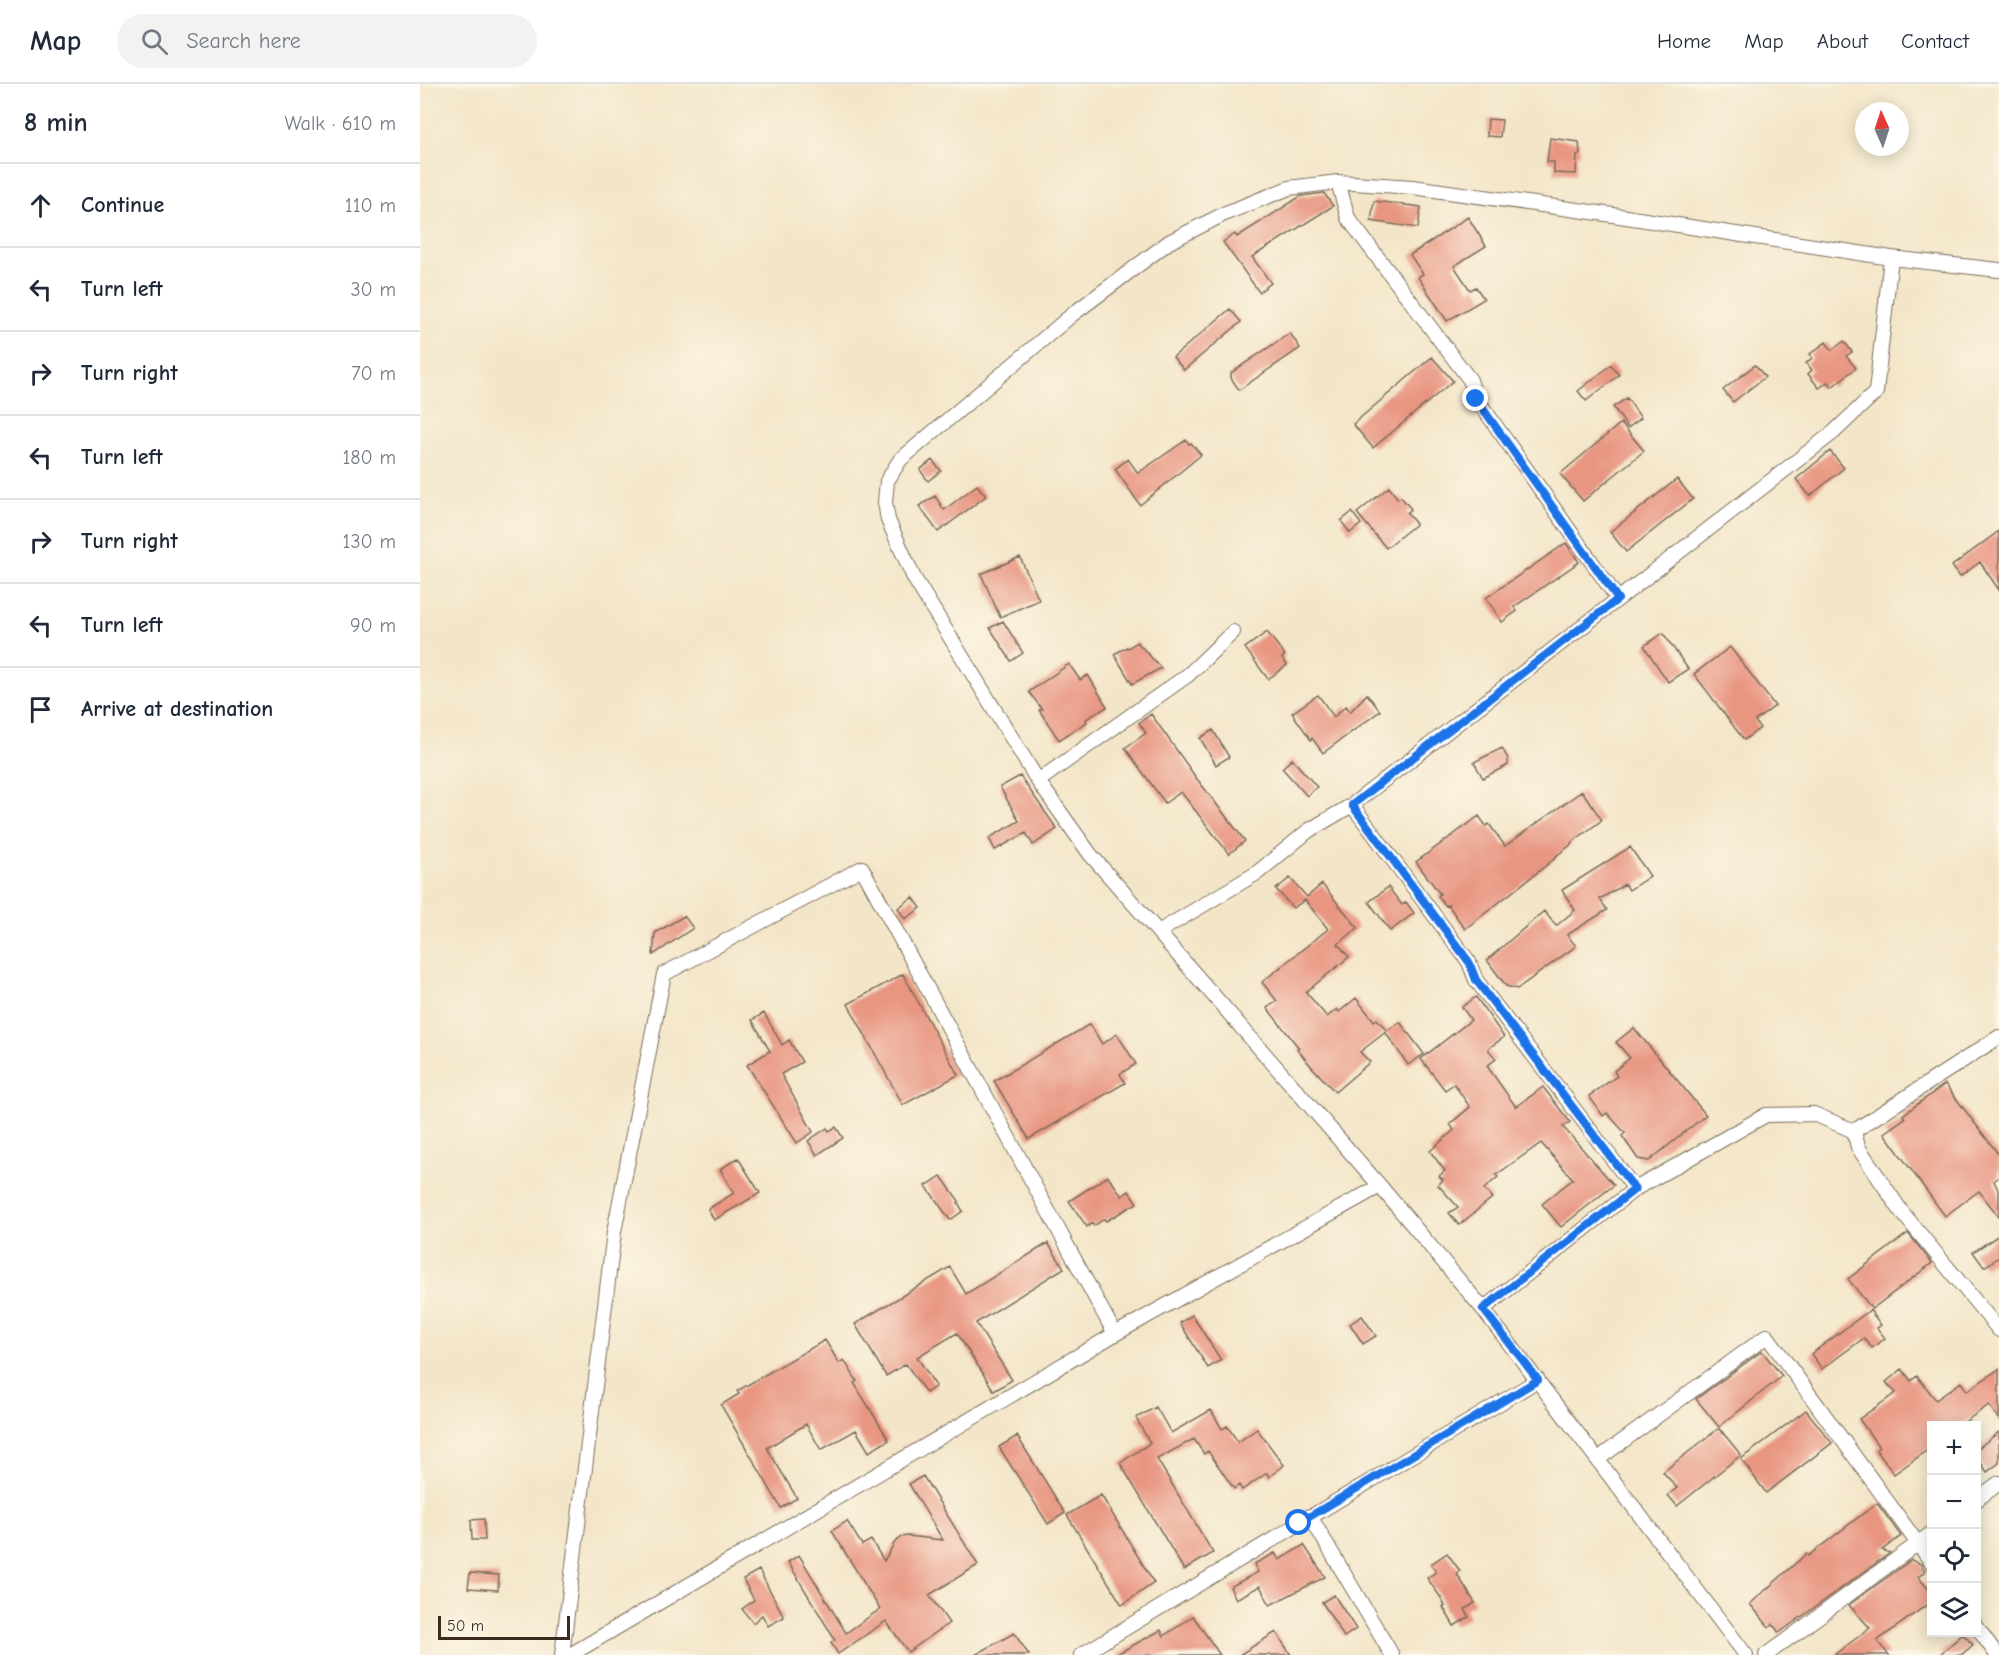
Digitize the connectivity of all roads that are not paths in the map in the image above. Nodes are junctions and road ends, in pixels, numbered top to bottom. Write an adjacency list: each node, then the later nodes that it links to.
1 (1338, 182): 2 (street); 4 (street); 6 (street)
2 (1891, 258): 3 (street); 4 (street)
3 (1999, 270)
4 (1618, 599): 7 (street)
5 (1233, 632): 6 (street)
6 (1038, 781): 8 (street)
7 (1352, 805): 8 (street); 12 (street)
8 (1158, 933): 11 (street)
9 (1999, 1037): 10 (street)
10 (1854, 1131): 12 (street); 14 (street)
11 (1380, 1186): 13 (street); 15 (street)
12 (1635, 1189): 13 (street)
13 (1483, 1309): 16 (street)
14 (1999, 1330)
15 (1115, 1334): 25 (street); 26 (street)
16 (1538, 1380): 17 (street); 20 (street)
17 (1598, 1458): 22 (street); 29 (street)
18 (1999, 1483): 19 (street)
19 (1981, 1497)
20 (1310, 1516): 27 (street); 28 (street)
21 (1927, 1536): 22 (street)
22 (1917, 1543): 23 (street); 30 (street)
23 (1927, 1556)
24 (1981, 1632): 31 (street)
25 (562, 1655)
26 (570, 1655)
27 (1081, 1655)
28 (1392, 1655)
29 (1746, 1655)
30 (1766, 1655)
31 (1997, 1655)

